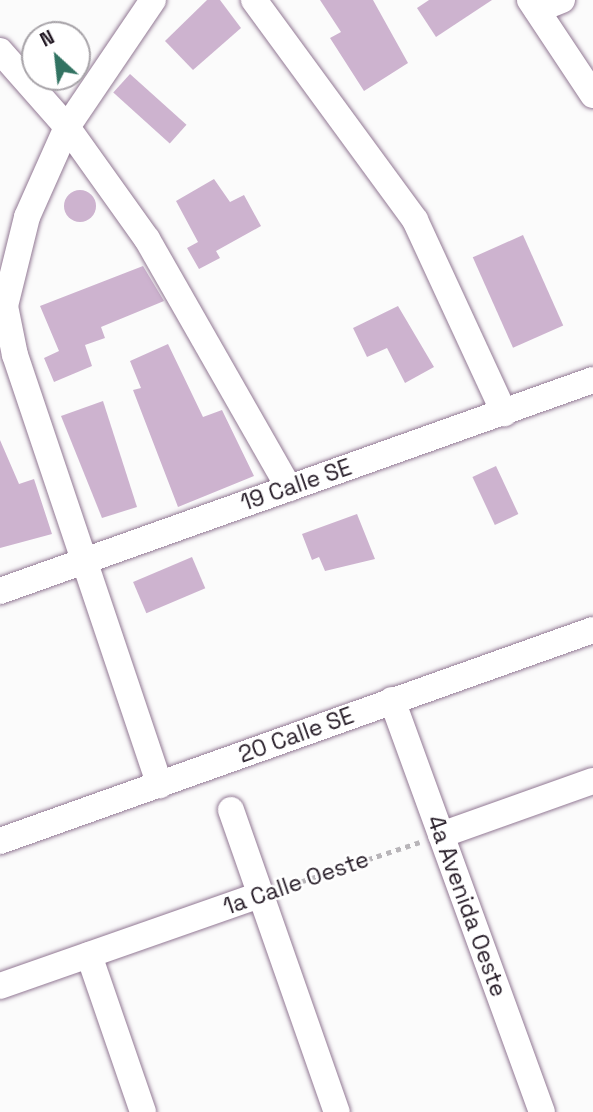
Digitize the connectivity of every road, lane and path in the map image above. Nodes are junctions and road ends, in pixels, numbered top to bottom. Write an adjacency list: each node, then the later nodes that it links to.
1 (153, 0): 7 (street)
2 (254, 0): 9 (street)
3 (562, 0): 4 (street)
4 (534, 5): 6 (street)
5 (0, 51): 7 (street)
6 (593, 94)
7 (67, 127): 10 (street); 11 (street)
8 (593, 380): 9 (street, 19 Calle SE)
9 (503, 413): 10 (street, 19 Calle SE)
10 (289, 488): 11 (street, 19 Calle SE)
11 (86, 560): 12 (street, 19 Calle SE); 16 (street)
12 (0, 591)
13 (593, 630): 14 (street, 20 Calle SE)
14 (392, 700): 16 (street, 20 Calle SE); 18 (street, 4a Avenida Oeste)
15 (593, 781): 18 (street)
16 (160, 785): 19 (street, 20 Calle SE)
17 (231, 810): 20 (street)
18 (441, 835): 20 (path, 1a Calle Oeste); 25 (street, 4a Avenida Oeste)
19 (0, 841)
20 (260, 895): 21 (street, 1a Calle Oeste); 24 (street)
21 (89, 955): 22 (street, 1a Calle Oeste); 23 (street)
22 (0, 986)
23 (143, 1112)
24 (337, 1112)
25 (542, 1112)

